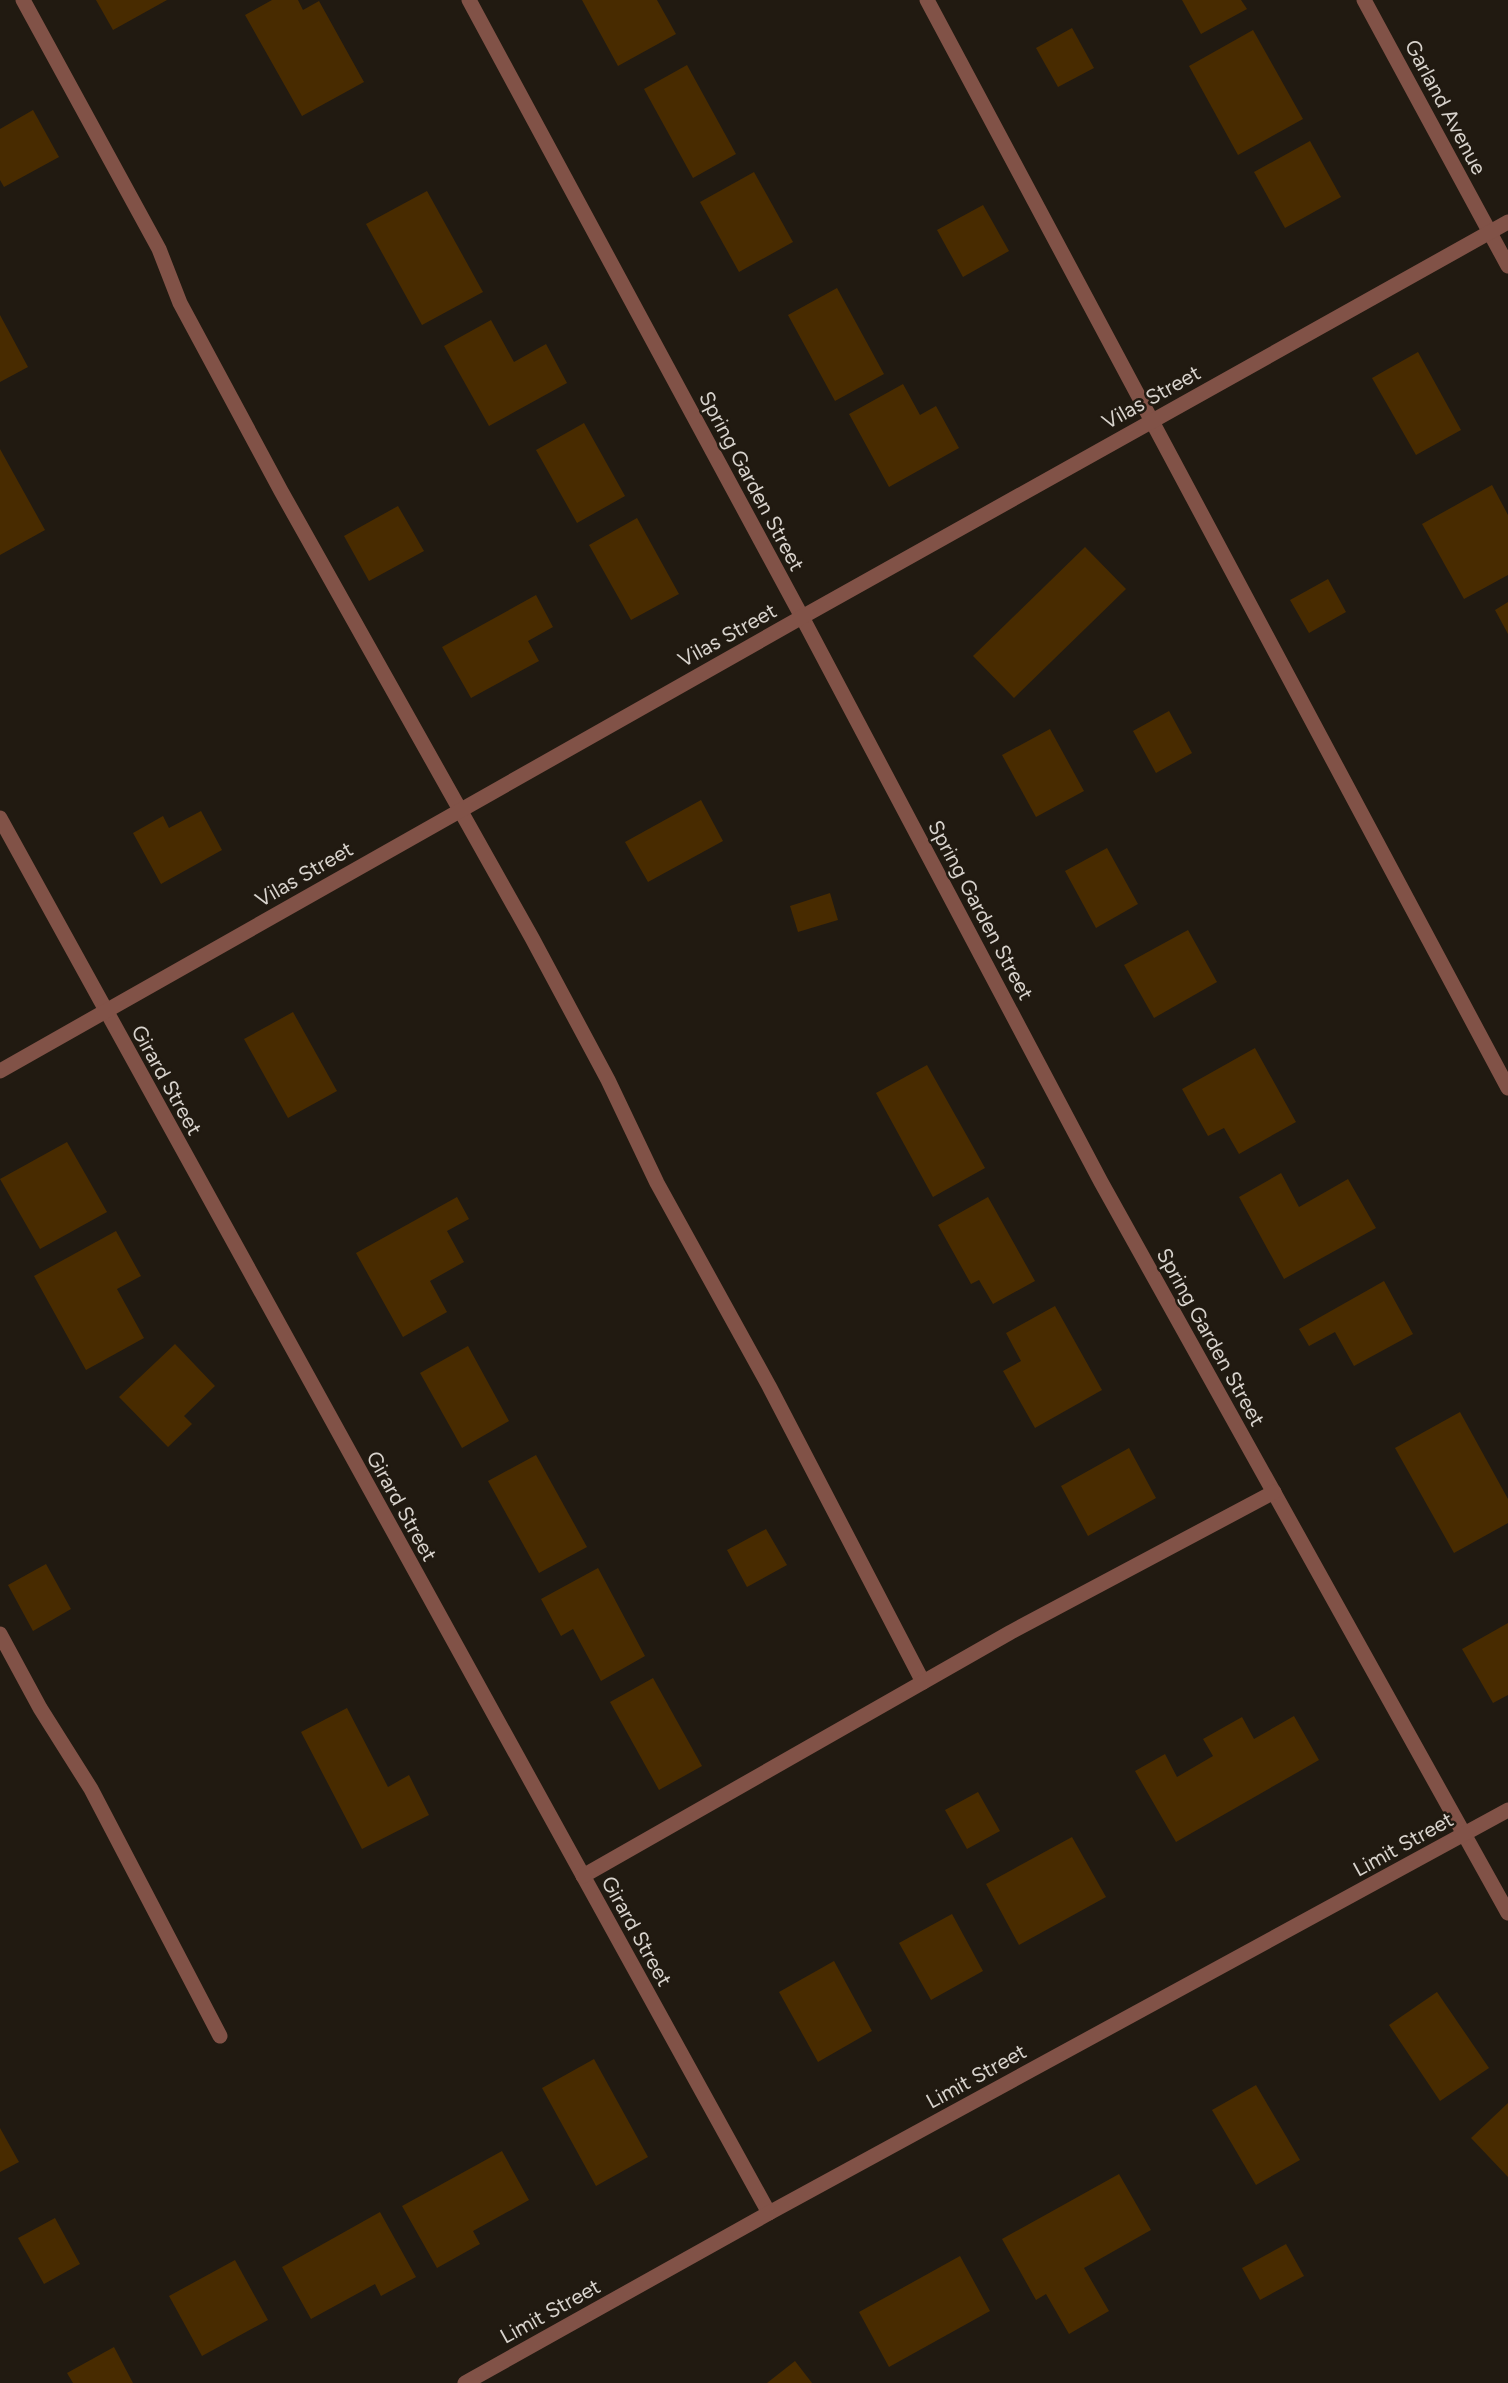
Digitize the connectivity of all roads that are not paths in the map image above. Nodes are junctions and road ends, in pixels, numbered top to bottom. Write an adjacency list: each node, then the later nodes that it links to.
1 (23, 0): 10 (street)
2 (469, 0): 9 (street, Spring Garden Street)
3 (927, 0): 8 (street)
4 (1364, 0): 6 (street, Garland Avenue)
5 (1508, 222): 6 (street, Vilas Street)
6 (1489, 232): 7 (street, Garland Avenue); 8 (street, Vilas Street)
7 (1508, 266)
8 (1153, 420): 9 (street, Vilas Street); 14 (street)
9 (802, 617): 10 (street, Vilas Street); 15 (street, Spring Garden Street)
10 (460, 810): 12 (street, Vilas Street); 17 (street)
11 (0, 818): 12 (street, Girard Street)
12 (104, 1011): 13 (street, Vilas Street); 20 (street, Girard Street)
13 (0, 1071)
14 (1508, 1088)
15 (1274, 1492): 17 (street); 19 (street, Spring Garden Street)
16 (0, 1634): 22 (street)
17 (923, 1682): 20 (street)
18 (1508, 1809): 19 (street, Limit Street)
19 (1464, 1835): 21 (street, Spring Garden Street); 23 (street, Limit Street)
20 (583, 1876): 23 (street, Girard Street)
21 (1508, 1913)
22 (220, 2036)
23 (769, 2212): 24 (street, Limit Street)
24 (465, 2383)

